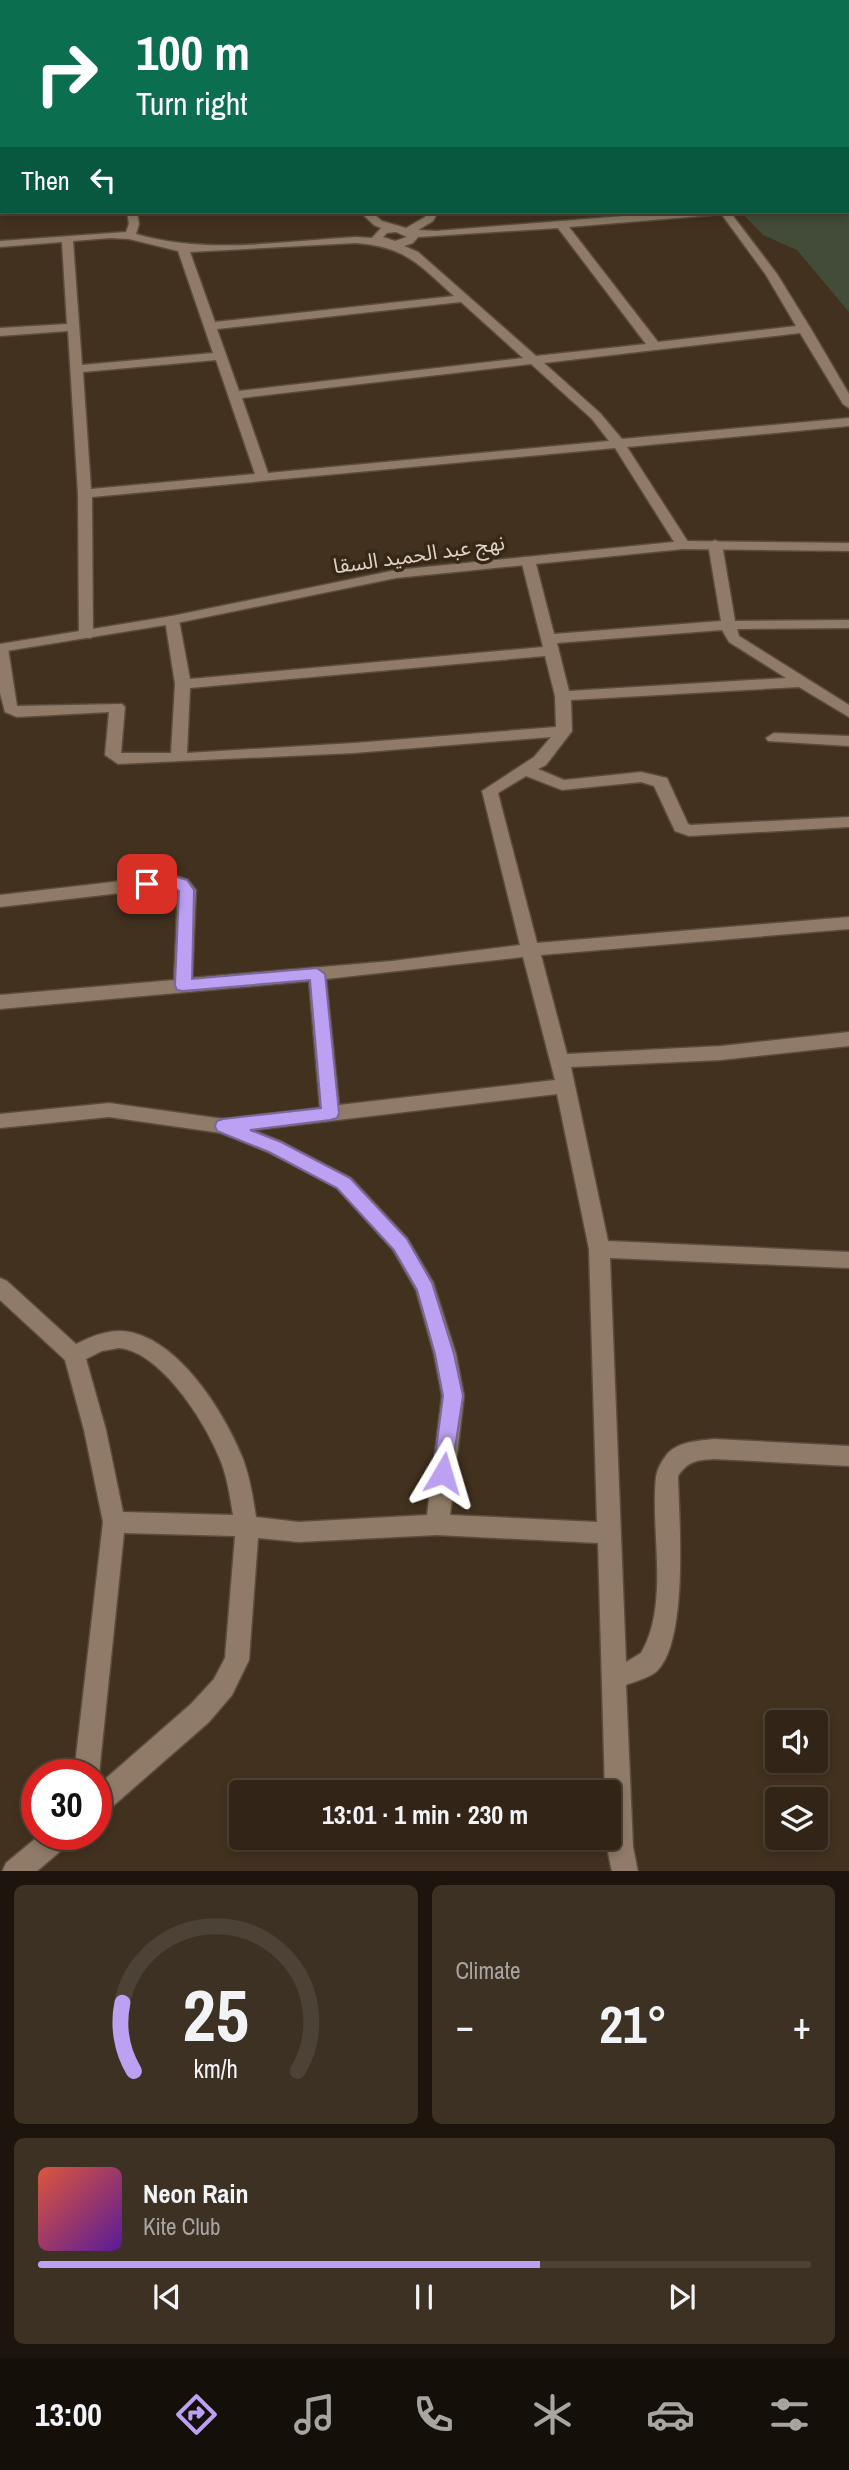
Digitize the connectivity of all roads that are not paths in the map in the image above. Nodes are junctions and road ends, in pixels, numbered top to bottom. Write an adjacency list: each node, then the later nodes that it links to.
1 (132, 214): 9 (street)
2 (432, 214): 10 (street)
3 (566, 214): 7 (street)
4 (690, 214): 7 (street)
5 (726, 214): 19 (street)
6 (368, 215): 8 (street); 12 (street)
7 (567, 225): 10 (street); 21 (street)
8 (396, 229): 10 (street); 12 (street)
9 (130, 236): 11 (street); 14 (street)
10 (411, 236): 12 (street); 15 (street)
11 (67, 239): 13 (street); 18 (street)
12 (381, 239): 14 (street); 15 (street)
13 (0, 244)
14 (183, 249): 17 (street)
15 (414, 254): 16 (street)
16 (463, 298): 17 (street); 23 (street)
17 (211, 326): 22 (street)
18 (74, 327): 20 (street); 24 (street)
19 (805, 329): 21 (street); 26 (street)
20 (0, 332)
21 (655, 347): 23 (street)
22 (221, 356): 24 (street); 25 (street)
23 (535, 360): 25 (street); 28 (street)
24 (78, 369): 30 (street)
25 (234, 395): 29 (street)
26 (849, 404)
27 (849, 422): 28 (street)
28 (619, 444): 29 (street); 32 (street)
29 (263, 477): 30 (street)
30 (85, 494): 38 (street)
31 (715, 544): 32 (street, نهج عبد الحميد السقا); 33 (street, نهج عبد الحميد السقا); 37 (street)
32 (683, 545): 34 (street, نهج عبد الحميد السقا)
33 (849, 548)
34 (528, 560): 35 (street, نهج عبد الحميد السقا); 39 (street)
35 (172, 620): 38 (street, نهج عبد الحميد السقا); 42 (street)
36 (849, 624): 37 (street)
37 (728, 625): 39 (street); 41 (street)
38 (86, 635): 40 (street, نهج عبد الحميد السقا)
39 (550, 645): 42 (street); 43 (street)
40 (0, 648): 48 (street)
41 (802, 682): 43 (street); 44 (street)
42 (183, 684): 48 (street)
43 (563, 696): 45 (street)
44 (849, 712)
45 (564, 732): 48 (street); 49 (street)
46 (774, 738): 47 (street)
47 (849, 741)
48 (179, 758)
49 (525, 770): 50 (street); 53 (street)
50 (849, 822)
51 (0, 901): 55 (street)
52 (849, 923): 53 (street)
53 (529, 950): 54 (street); 58 (street)
54 (317, 974): 55 (street); 60 (street)
55 (183, 985): 56 (street)
56 (0, 1002)
57 (849, 1039): 58 (street)
58 (560, 1061): 59 (street)
59 (565, 1086): 60 (street); 63 (street)
60 (330, 1113): 62 (street)
61 (0, 1121): 62 (street)
62 (223, 1126): 69 (street)
63 (599, 1249): 64 (street); 71 (street)
64 (849, 1260)
65 (0, 1287): 66 (street)
66 (74, 1354): 68 (street); 70 (street)
67 (849, 1456): 72 (street)
68 (114, 1522): 70 (street); 73 (street)
69 (437, 1525): 70 (street); 71 (street)
70 (247, 1526): 74 (street)
71 (609, 1533): 72 (street)
72 (616, 1676): 77 (street)
73 (88, 1759)
74 (112, 1790)
75 (41, 1850): 76 (street)
76 (15, 1871)
77 (625, 1871)

